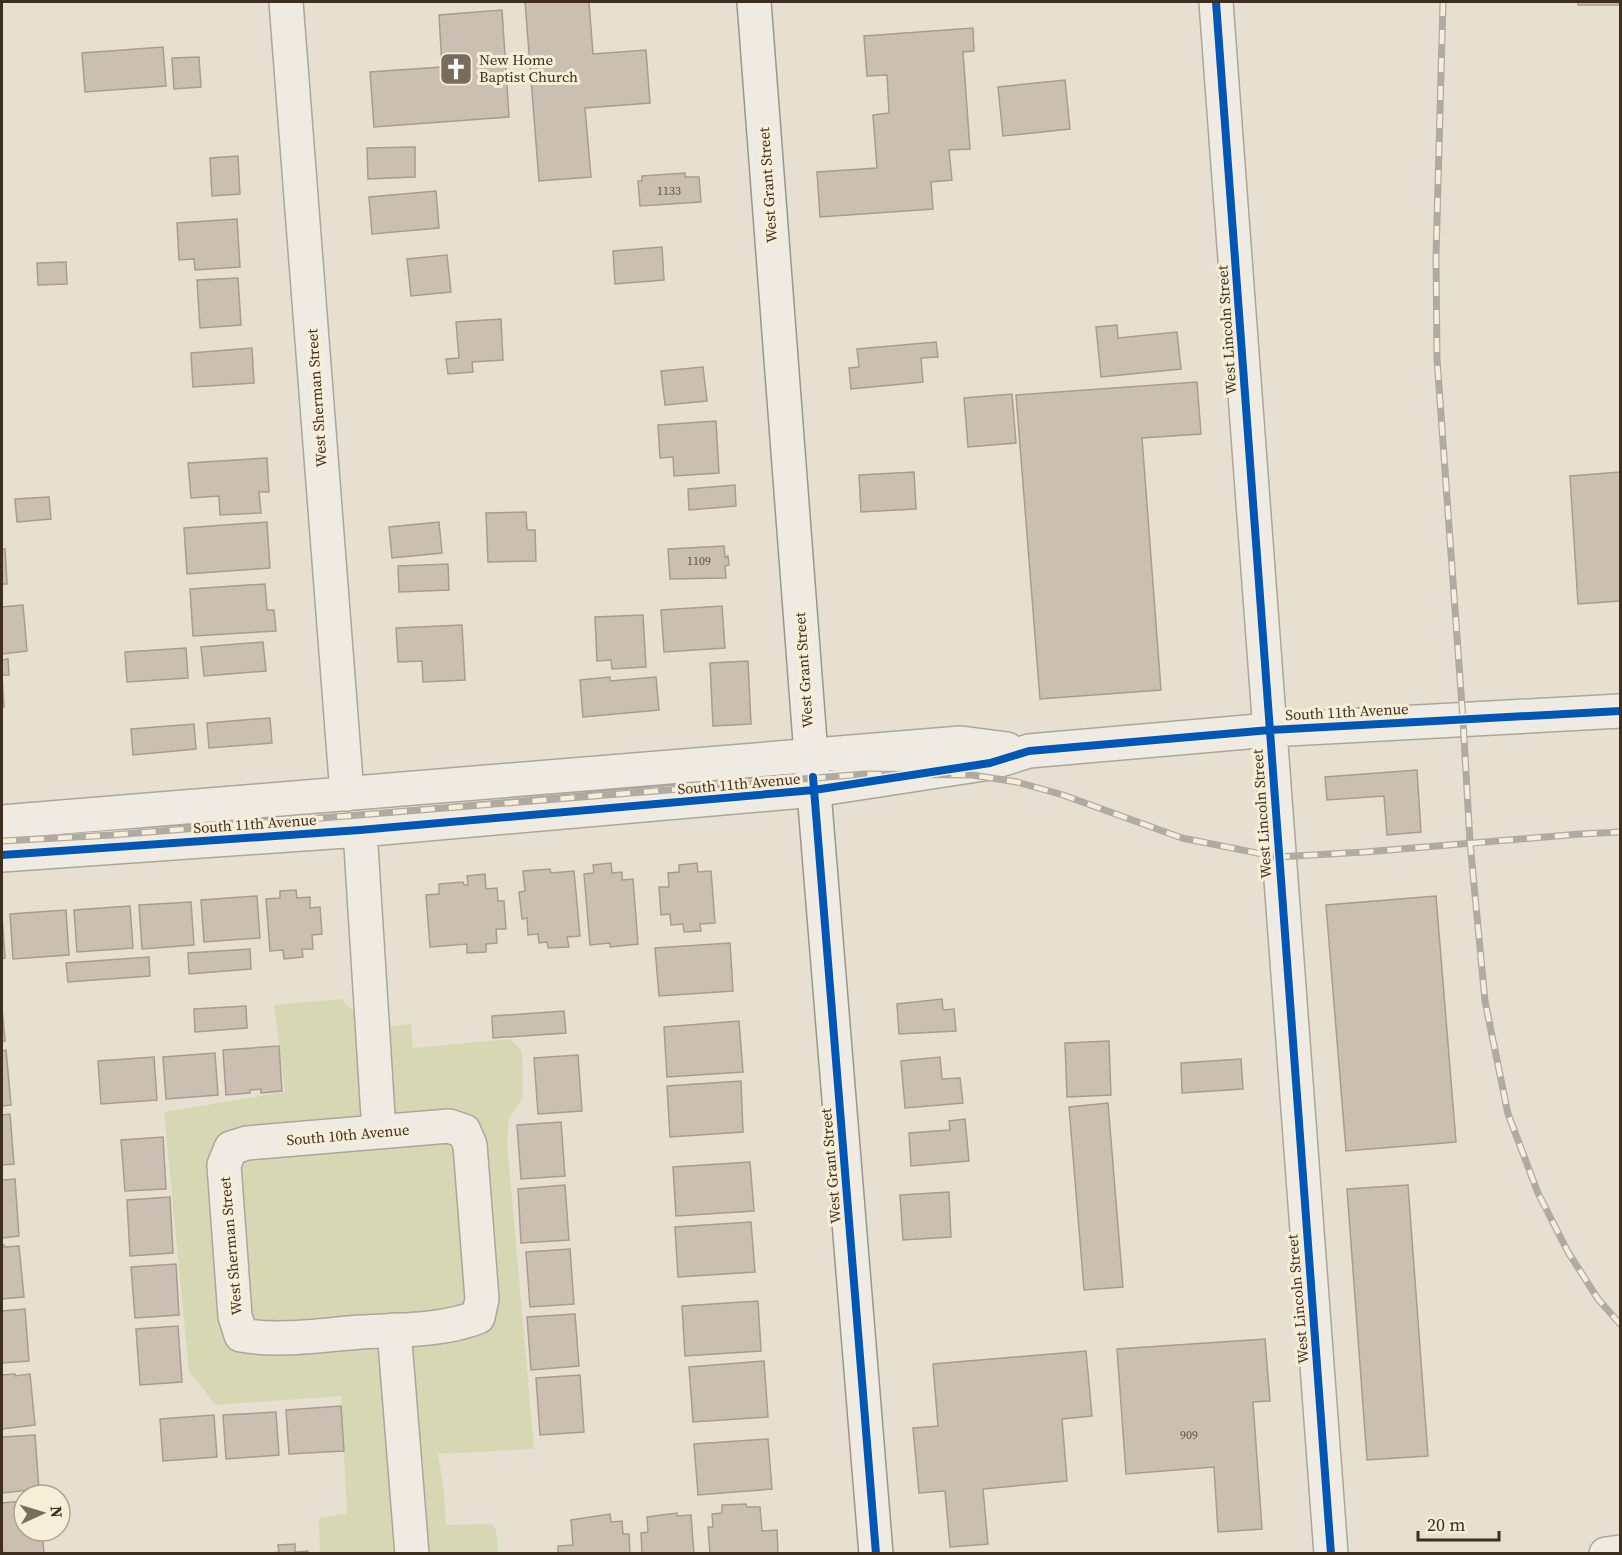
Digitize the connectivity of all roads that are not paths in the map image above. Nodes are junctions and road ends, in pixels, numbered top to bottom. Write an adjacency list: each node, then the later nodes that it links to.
1 (286, 2): 9 (street, West Sherman Street)
2 (754, 2): 7 (street, West Grant Street)
3 (1216, 2): 5 (street, West Lincoln Street)
4 (1620, 711): 5 (street, South 11th Avenue)
5 (1270, 730): 6 (street, South 11th Avenue); 20 (street, West Lincoln Street)
6 (1029, 752): 7 (street, South 11th Avenue); 8 (street, South 11th Avenue)
7 (811, 755): 8 (street, West Grant Street); 9 (street, South 11th Avenue)
8 (814, 790): 11 (street, South 11th Avenue); 19 (street, West Grant Street)
9 (347, 794): 10 (street, South 11th Avenue)
10 (2, 822)
11 (360, 830): 12 (street, South 11th Avenue); 14 (street)
12 (2, 855)
13 (464, 1131): 14 (street, South 10th Avenue); 16 (street, West Sherman Street)
14 (379, 1132): 15 (street, South 10th Avenue)
15 (231, 1148): 16 (street, West Sherman Street)
16 (394, 1330): 18 (street)
17 (1620, 1552): 21 (street)
18 (412, 1554)
19 (876, 1554)
20 (1331, 1554)
21 (1606, 1554)

